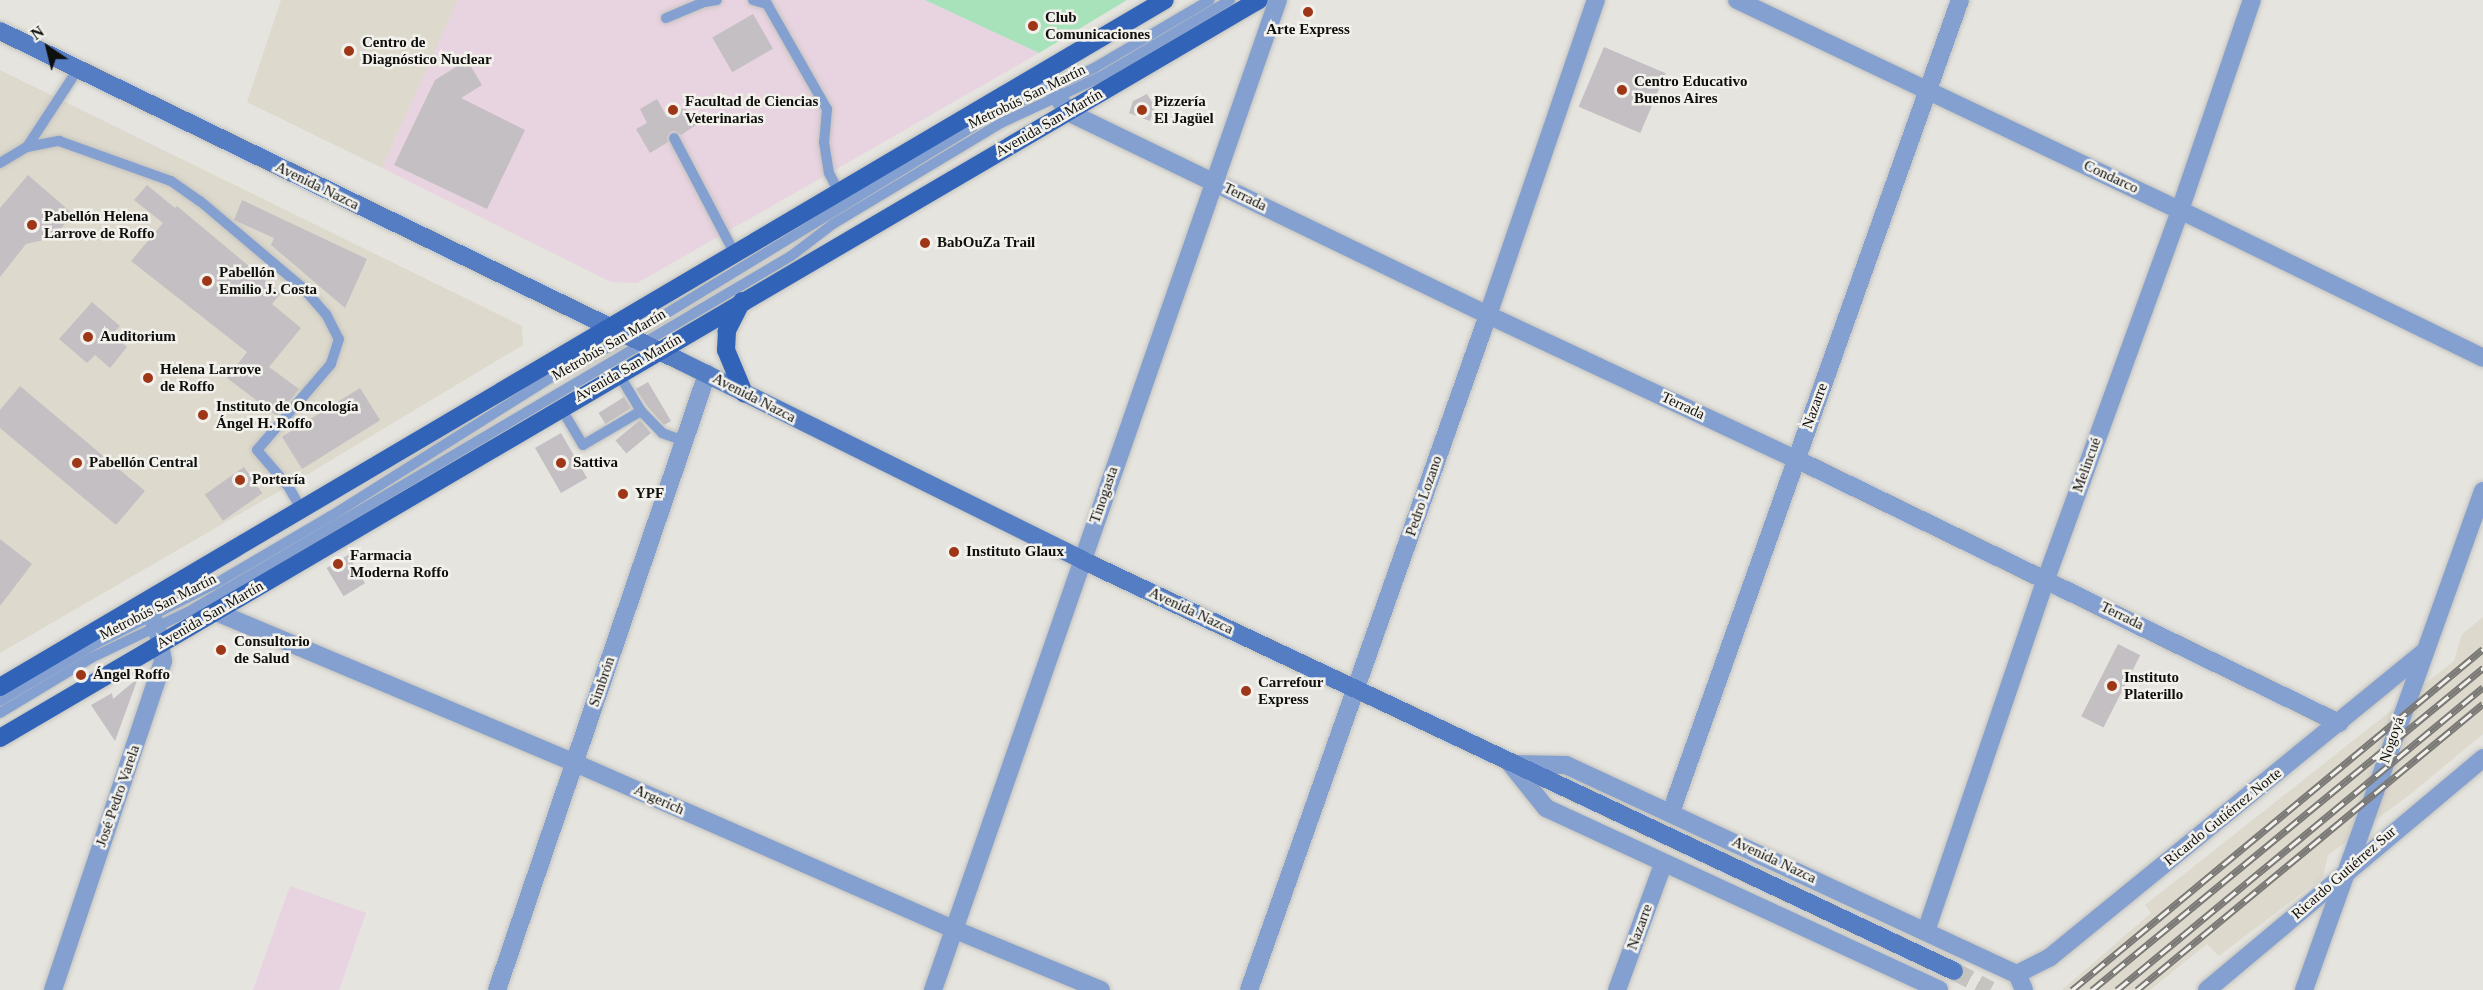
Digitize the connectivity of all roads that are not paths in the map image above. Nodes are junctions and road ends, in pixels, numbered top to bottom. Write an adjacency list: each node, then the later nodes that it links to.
1 (717, 0): 12 (lane)
2 (753, 0): 21 (lane)
3 (1165, 0): 16 (main road, Avenida San Martín)
4 (1210, 0): 16 (lane, Metrobús San Martín)
5 (1230, 0): 16 (lane, Metrobús San Martín)
6 (1259, 0): 16 (main road, Avenida San Martín)
7 (1278, 0): 20 (street, Tinogasta)
8 (1596, 0): 25 (street, Pedro Lozano)
9 (1737, 0): 15 (street, Condarco)
10 (1960, 0): 15 (street, Nazarre)
11 (2252, 0): 22 (street, Melincué)
12 (666, 18)
13 (0, 31): 14 (main road, Avenida Nazca)
14 (78, 69): 18 (lane); 26 (main road, Avenida Nazca)
15 (1928, 91): 22 (street, Condarco); 35 (street, Nazarre)
16 (1055, 92): 20 (street, Terrada); 21 (main road, Avenida San Martín); 24 (main road, Avenida San Martín); 27 (lane, Metrobús San Martín); 27 (lane, Metrobús San Martín)
17 (674, 138): 23 (lane)
18 (27, 147): 19 (lane); 37 (lane)
19 (0, 163)
20 (1213, 182): 25 (street, Terrada); 38 (street, Tinogasta)
21 (839, 193): 23 (main road, Avenida San Martín)
22 (2181, 210): 28 (street, Condarco); 39 (street, Melincué)
23 (735, 254): 26 (main road, Avenida San Martín)
24 (742, 301): 27 (main road, Avenida San Martín); 31 (main road)
25 (1488, 315): 35 (street, Terrada); 44 (street, Pedro Lozano)
26 (610, 327): 27 (main road, Avenida Nazca); 37 (main road, Avenida San Martín)
27 (643, 344): 29 (main road, Avenida San Martín); 30 (main road, Avenida Nazca); 41 (lane, Metrobús San Martín); 41 (lane, Metrobús San Martín)
28 (2483, 358)
29 (618, 373): 32 (main road, Avenida San Martín); 33 (lane)
30 (707, 374): 31 (main road, Avenida Nazca); 34 (street, Simbrón)
31 (744, 393): 38 (main road, Avenida Nazca)
32 (561, 408): 33 (lane); 40 (main road, Avenida San Martín)
33 (641, 411): 34 (lane)
34 (684, 441): 50 (street, Simbrón)
35 (1797, 459): 39 (street, Terrada); 53 (street, Nazarre)
36 (2483, 491): 42 (street, Nogoyá)
37 (302, 510): 41 (main road, Avenida San Martín)
38 (1082, 560): 44 (main road, Avenida Nazca); 56 (street, Tinogasta)
39 (2046, 579): 47 (street, Terrada); 57 (street, Melincué)
40 (216, 612): 41 (main road, Avenida San Martín); 50 (street, Argerich)
41 (153, 622): 43 (main road, Avenida San Martín); 45 (lane, Metrobús San Martín); 46 (lane, Metrobús San Martín); 48 (main road, Avenida San Martín); 60 (street, José Pedro Varela)
42 (2424, 652): 47 (street, Ricardo Gutiérrez Norte); 55 (street, Nogoyá)
43 (0, 687)
44 (1355, 689): 51 (main road, Avenida Nazca); 64 (street, Pedro Lozano)
45 (0, 701)
46 (0, 713)
47 (2339, 723): 59 (street, Ricardo Gutiérrez Norte)
48 (0, 738)
49 (2483, 758): 52 (street, Ricardo Gutiérrez Sur)
50 (575, 763): 56 (street, Argerich); 61 (street, Simbrón)
51 (1510, 764): 53 (street, Avenida Nazca); 54 (street, Avenida Nazca); 58 (main road, Avenida Nazca)
52 (2475, 773): 55 (street, Ricardo Gutiérrez Sur)
53 (1671, 812): 57 (street, Avenida Nazca)
54 (1664, 864): 65 (street, Nazarre); 66 (street, Avenida Nazca)
55 (2344, 874): 67 (street, Ricardo Gutiérrez Sur); 68 (street, Nogoyá)
56 (953, 930): 62 (street, Tinogasta); 63 (street, Argerich)
57 (1926, 931): 59 (street, Avenida Nazca)
58 (1954, 971)
59 (2020, 982)
60 (53, 990)
61 (497, 990)
62 (933, 990)
63 (1101, 990)
64 (1249, 990)
65 (1617, 990)
66 (1939, 990)
67 (2207, 990)
68 (2304, 990)

